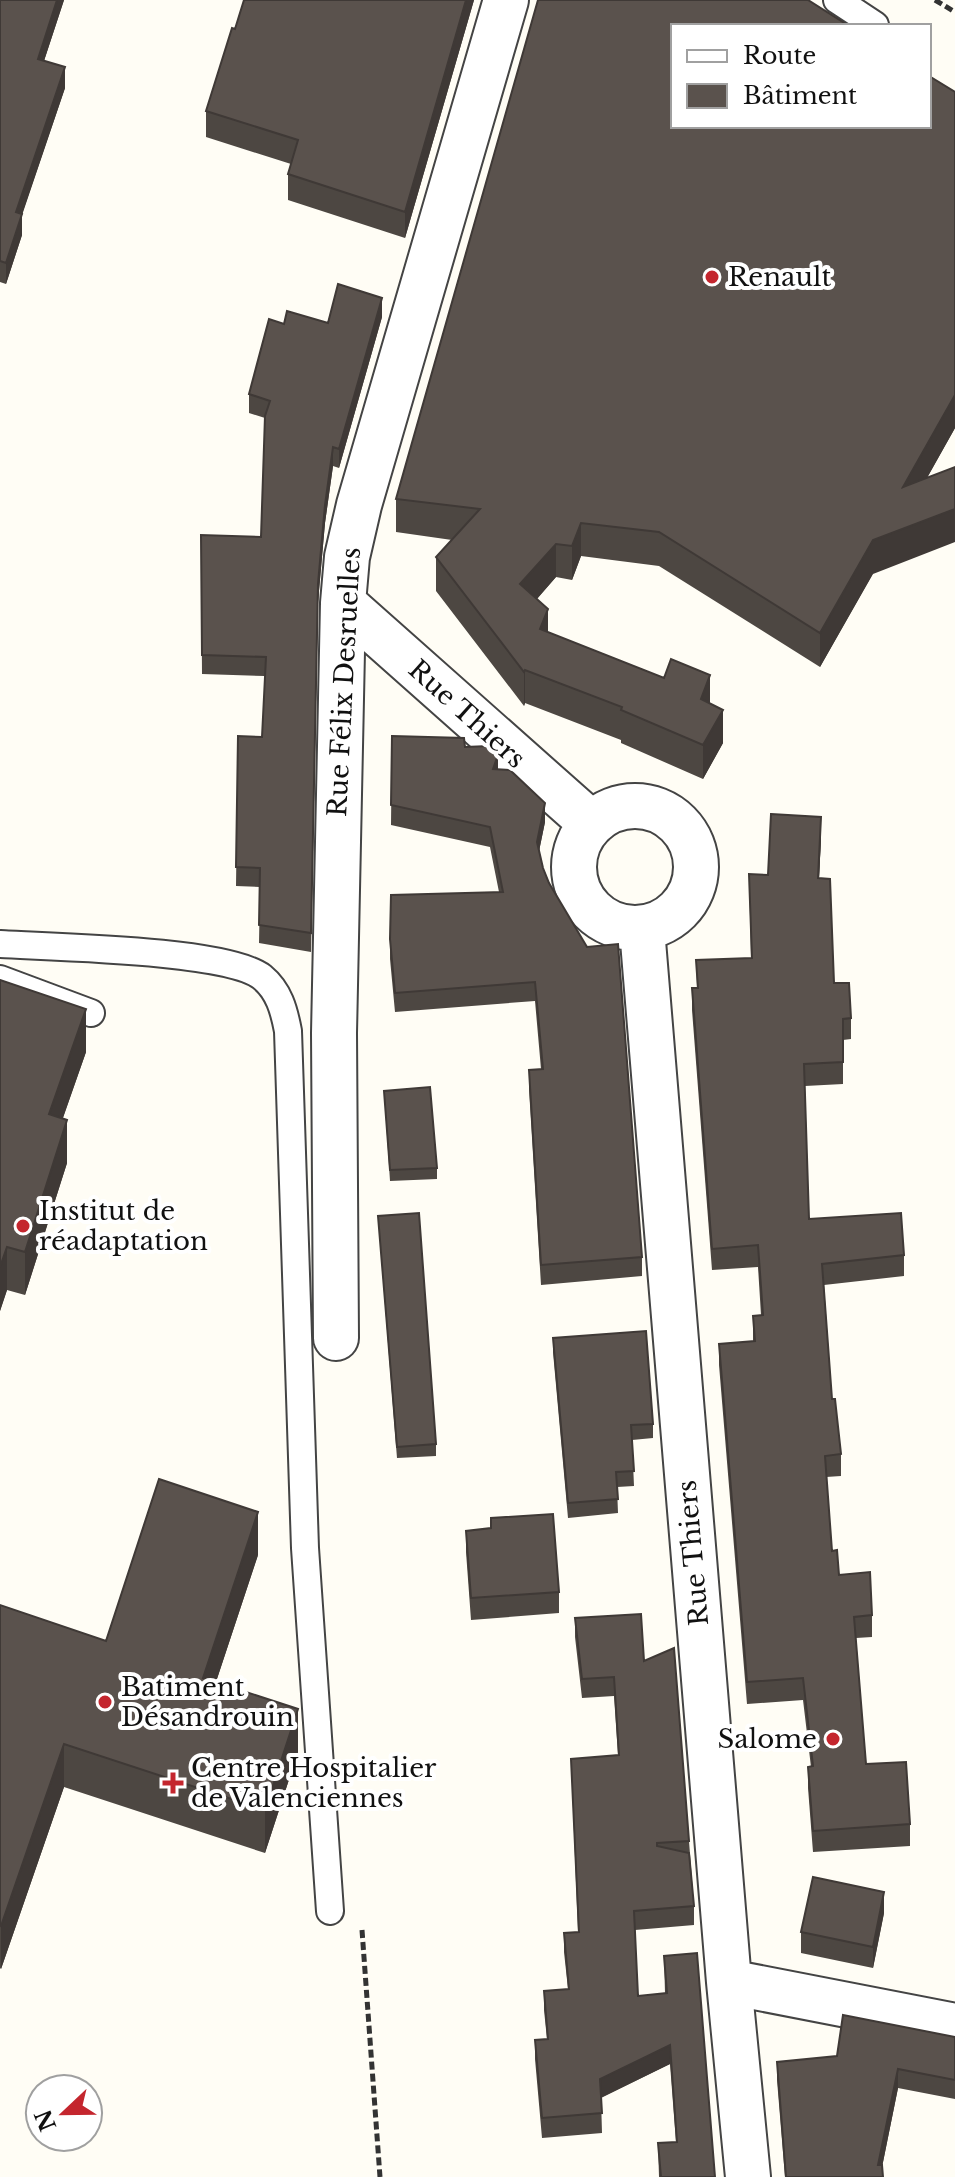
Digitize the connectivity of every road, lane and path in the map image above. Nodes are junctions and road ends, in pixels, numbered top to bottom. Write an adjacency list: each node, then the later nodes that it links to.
1 (506, 0): 6 (street, Rue Félix Desruelles)
2 (837, 0): 5 (lane)
3 (935, 0): 4 (path)
4 (955, 12)
5 (873, 24)
6 (343, 603): 7 (street, Rue Thiers); 12 (street, Rue Félix Desruelles)
7 (592, 824): 8 (street); 8 (street)
8 (642, 929): 14 (street, Rue Thiers)
9 (0, 944): 13 (lane)
10 (0, 979): 11 (lane)
11 (91, 1013)
12 (336, 1338)
13 (330, 1911)
14 (729, 1982): 15 (street); 16 (street, Rue Thiers)
15 (955, 2026)
16 (748, 2177)

